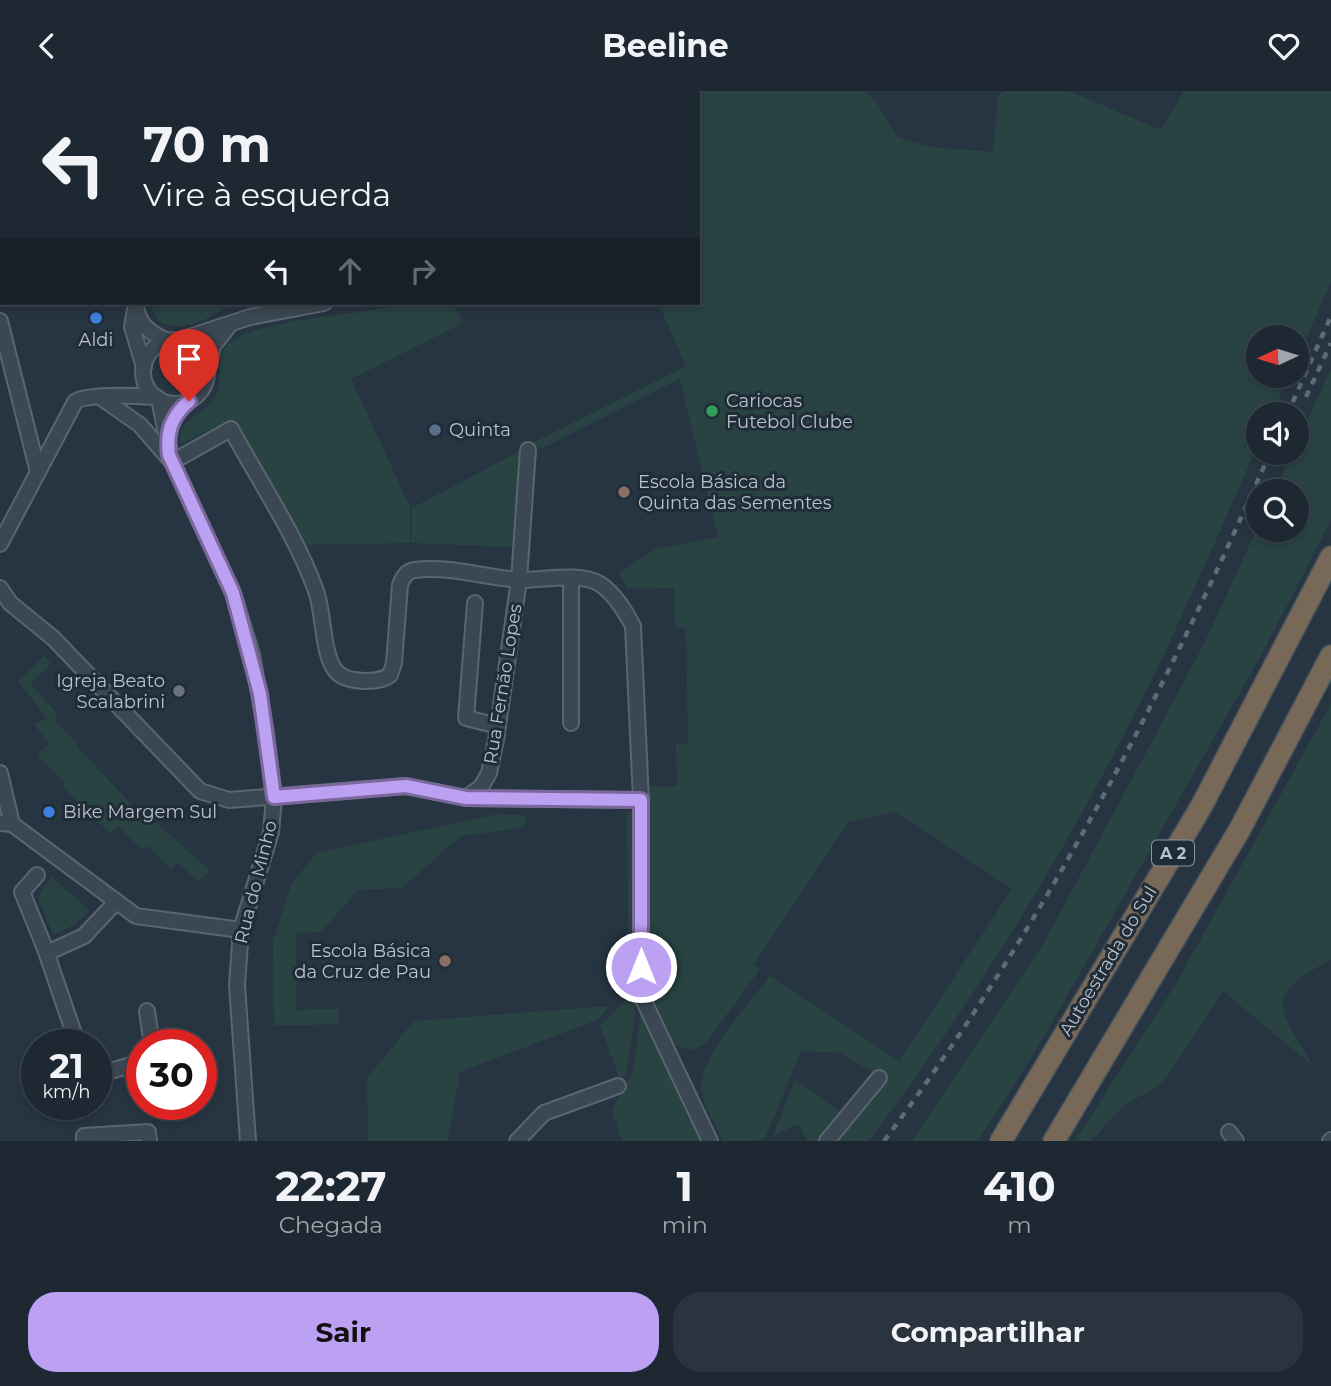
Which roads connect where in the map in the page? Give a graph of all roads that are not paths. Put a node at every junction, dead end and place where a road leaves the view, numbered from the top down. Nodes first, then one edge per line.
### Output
1 (136, 305) edge
2 (136, 305) edge
3 (315, 305) edge
4 (0, 321) edge
5 (234, 323) junction
6 (173, 340) junction
7 (144, 368) junction
8 (207, 373) junction
9 (100, 397) junction
10 (119, 397) junction
11 (158, 398) junction
12 (189, 401) junction
13 (167, 432) junction
14 (528, 450) dead end
15 (172, 462) junction
16 (38, 472) junction
17 (0, 544) edge
18 (1331, 557) edge
19 (571, 578) junction
20 (519, 580) junction
21 (0, 588) edge
22 (475, 603) dead end
23 (1331, 656) edge
24 (571, 723) dead end
25 (498, 726) junction
26 (0, 773) edge
27 (274, 797) junction
28 (466, 798) junction
29 (641, 800) junction
30 (6, 823) edge
31 (37, 875) dead end
32 (116, 902) junction
33 (241, 930) junction
34 (47, 953) junction
35 (148, 1011) dead end
36 (73, 1029) edge
37 (150, 1029) edge
38 (879, 1078) dead end
39 (618, 1086) dead end
40 (84, 1141) edge
41 (149, 1141) edge
42 (248, 1141) edge
43 (517, 1141) edge
44 (710, 1141) edge
45 (827, 1141) edge
46 (1001, 1141) edge
47 (1054, 1141) edge

1 - 6 street
2 - 7 street
3 - 5 street
4 - 16 street
5 - 6 street
5 - 8 street
6 - 7 street
6 - 8 street
7 - 10 street
7 - 11 street
8 - 12 street
9 - 10 street
9 - 15 street
9 - 16 street
10 - 11 street
11 - 12 street
11 - 13 street, Rua do Minho
12 - 13 street
13 - 15 street, Rua do Minho
14 - 20 street, Rua Fernão Lopes
15 - 20 street
15 - 27 street, Rua do Minho
16 - 17 street
18 - 46 highway, Autoestrada do Sul / A 2
19 - 20 street
19 - 24 street
19 - 29 street
20 - 25 street, Rua Fernão Lopes
21 - 27 street
22 - 25 street
23 - 47 highway, A 2
25 - 28 street, Rua Fernão Lopes
26 - 30 street
27 - 28 street
27 - 33 street, Rua do Minho
28 - 29 street
29 - 44 street
30 - 32 street
31 - 34 street
32 - 33 street
32 - 34 street
33 - 42 street, Rua do Minho
34 - 36 street
35 - 37 street
38 - 45 street
39 - 43 street
40 - 41 street

